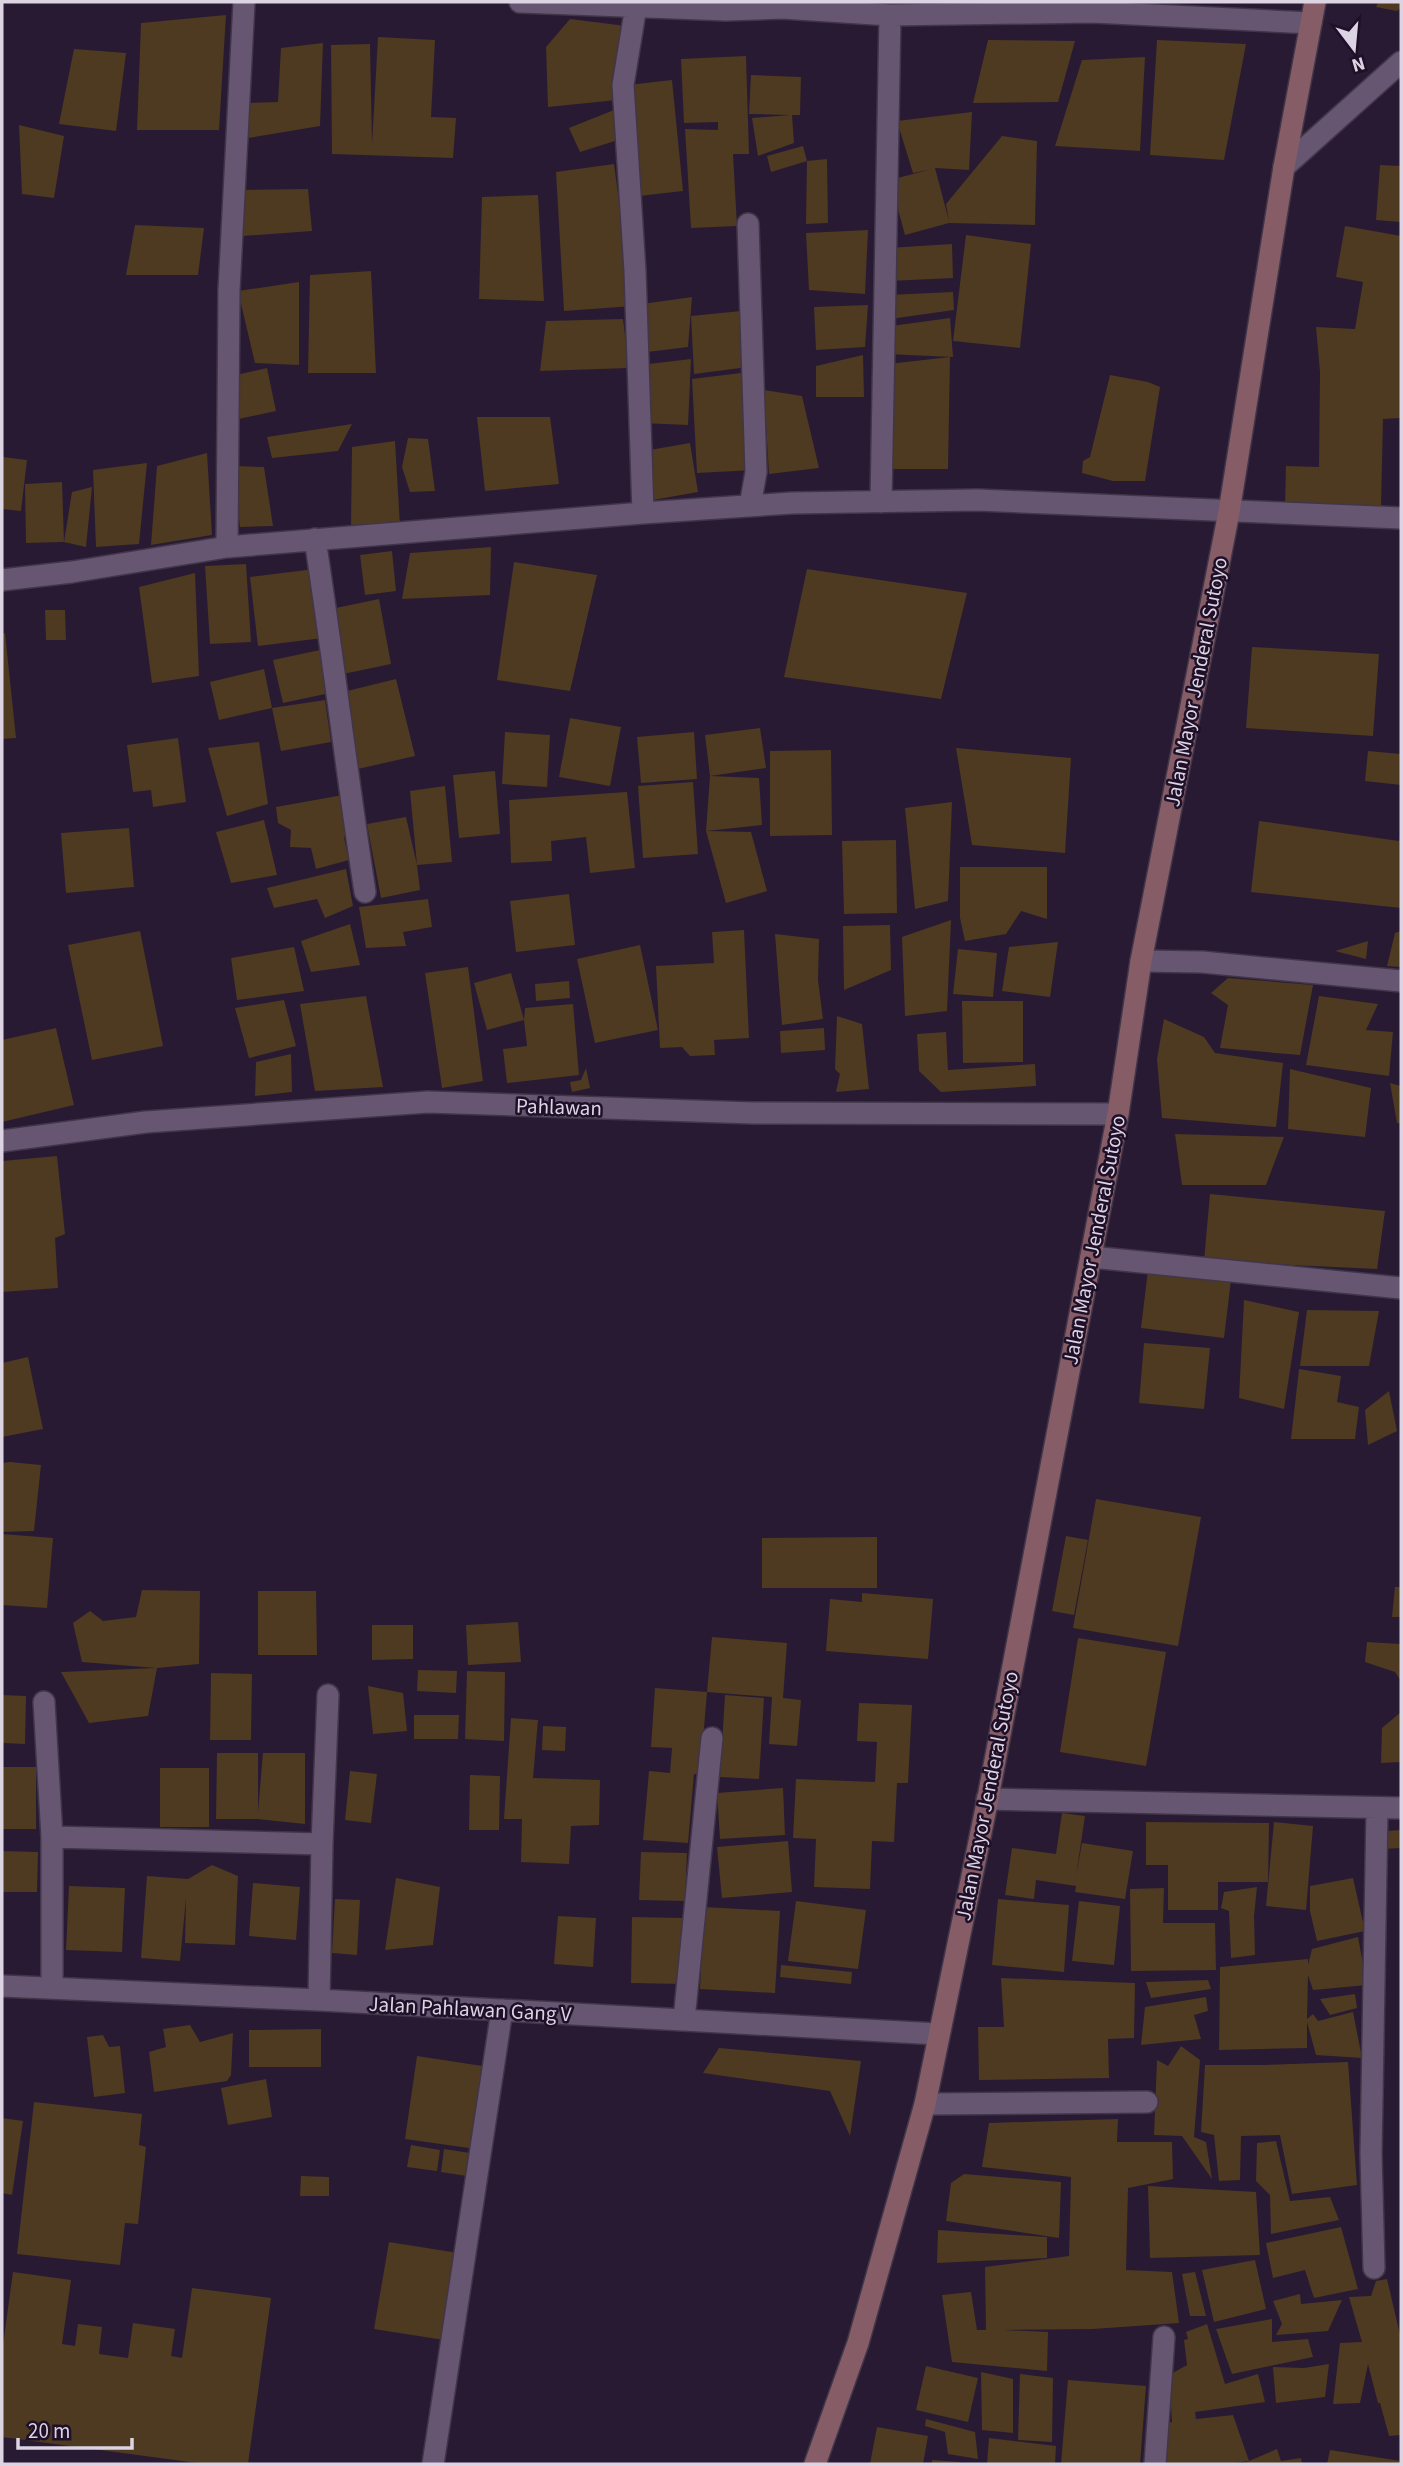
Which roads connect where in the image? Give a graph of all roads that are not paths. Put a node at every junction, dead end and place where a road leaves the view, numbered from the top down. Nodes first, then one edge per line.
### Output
1 (244, 2) edge
2 (520, 2) edge
3 (781, 5) edge
4 (636, 6) junction
5 (1313, 12) edge
6 (890, 15) junction
7 (1401, 62) edge
8 (1284, 167) junction
9 (748, 224) dead end
10 (881, 502) junction
11 (750, 506) junction
12 (1229, 512) junction
13 (643, 513) junction
14 (1401, 518) edge
15 (315, 539) junction
16 (227, 547) junction
17 (2, 580) edge
18 (365, 892) dead end
19 (1141, 961) junction
20 (1401, 981) edge
21 (1118, 1114) junction
22 (2, 1140) edge
23 (1091, 1257) junction
24 (1401, 1288) edge
25 (328, 1695) dead end
26 (44, 1702) dead end
27 (712, 1738) dead end
28 (987, 1799) junction
29 (1401, 1808) edge
30 (1377, 1809) junction
31 (52, 1837) junction
32 (322, 1844) junction
33 (2, 1986) edge
34 (52, 1987) junction
35 (319, 2000) junction
36 (502, 2010) junction
37 (684, 2020) junction
38 (938, 2034) junction
39 (1147, 2102) dead end
40 (925, 2104) junction
41 (1374, 2268) dead end
42 (1164, 2337) dead end
43 (433, 2464) edge
44 (814, 2464) edge
45 (1155, 2464) edge

1 - 16 street
2 - 4 street
3 - 4 street
3 - 6 street
4 - 13 street
5 - 6 street
5 - 8 main road, Jalan Mayor Jenderal Sutoyo
6 - 10 street
7 - 8 street
8 - 12 main road, Jalan Mayor Jenderal Sutoyo
9 - 11 street
10 - 11 street
10 - 12 street
11 - 13 street
12 - 14 street
12 - 19 main road, Jalan Mayor Jenderal Sutoyo
13 - 15 street
15 - 16 street
15 - 18 street
16 - 17 street
19 - 20 street
19 - 21 main road, Jalan Mayor Jenderal Sutoyo
21 - 22 street, Pahlawan
21 - 23 main road, Jalan Mayor Jenderal Sutoyo
23 - 24 street
23 - 28 main road, Jalan Mayor Jenderal Sutoyo
25 - 32 street
26 - 31 street
27 - 37 street
28 - 30 street
28 - 38 main road, Jalan Mayor Jenderal Sutoyo
29 - 30 street
30 - 41 street
31 - 32 street
31 - 34 street
32 - 35 street
33 - 34 street, Jalan Pahlawan Gang V
34 - 35 street, Jalan Pahlawan Gang V
35 - 36 street, Jalan Pahlawan Gang V
36 - 37 street, Jalan Pahlawan Gang V
36 - 43 street
37 - 38 street, Jalan Pahlawan Gang V
38 - 40 main road, Jalan Mayor Jenderal Sutoyo
39 - 40 street
40 - 44 main road, Jalan Mayor Jenderal Sutoyo
42 - 45 street

